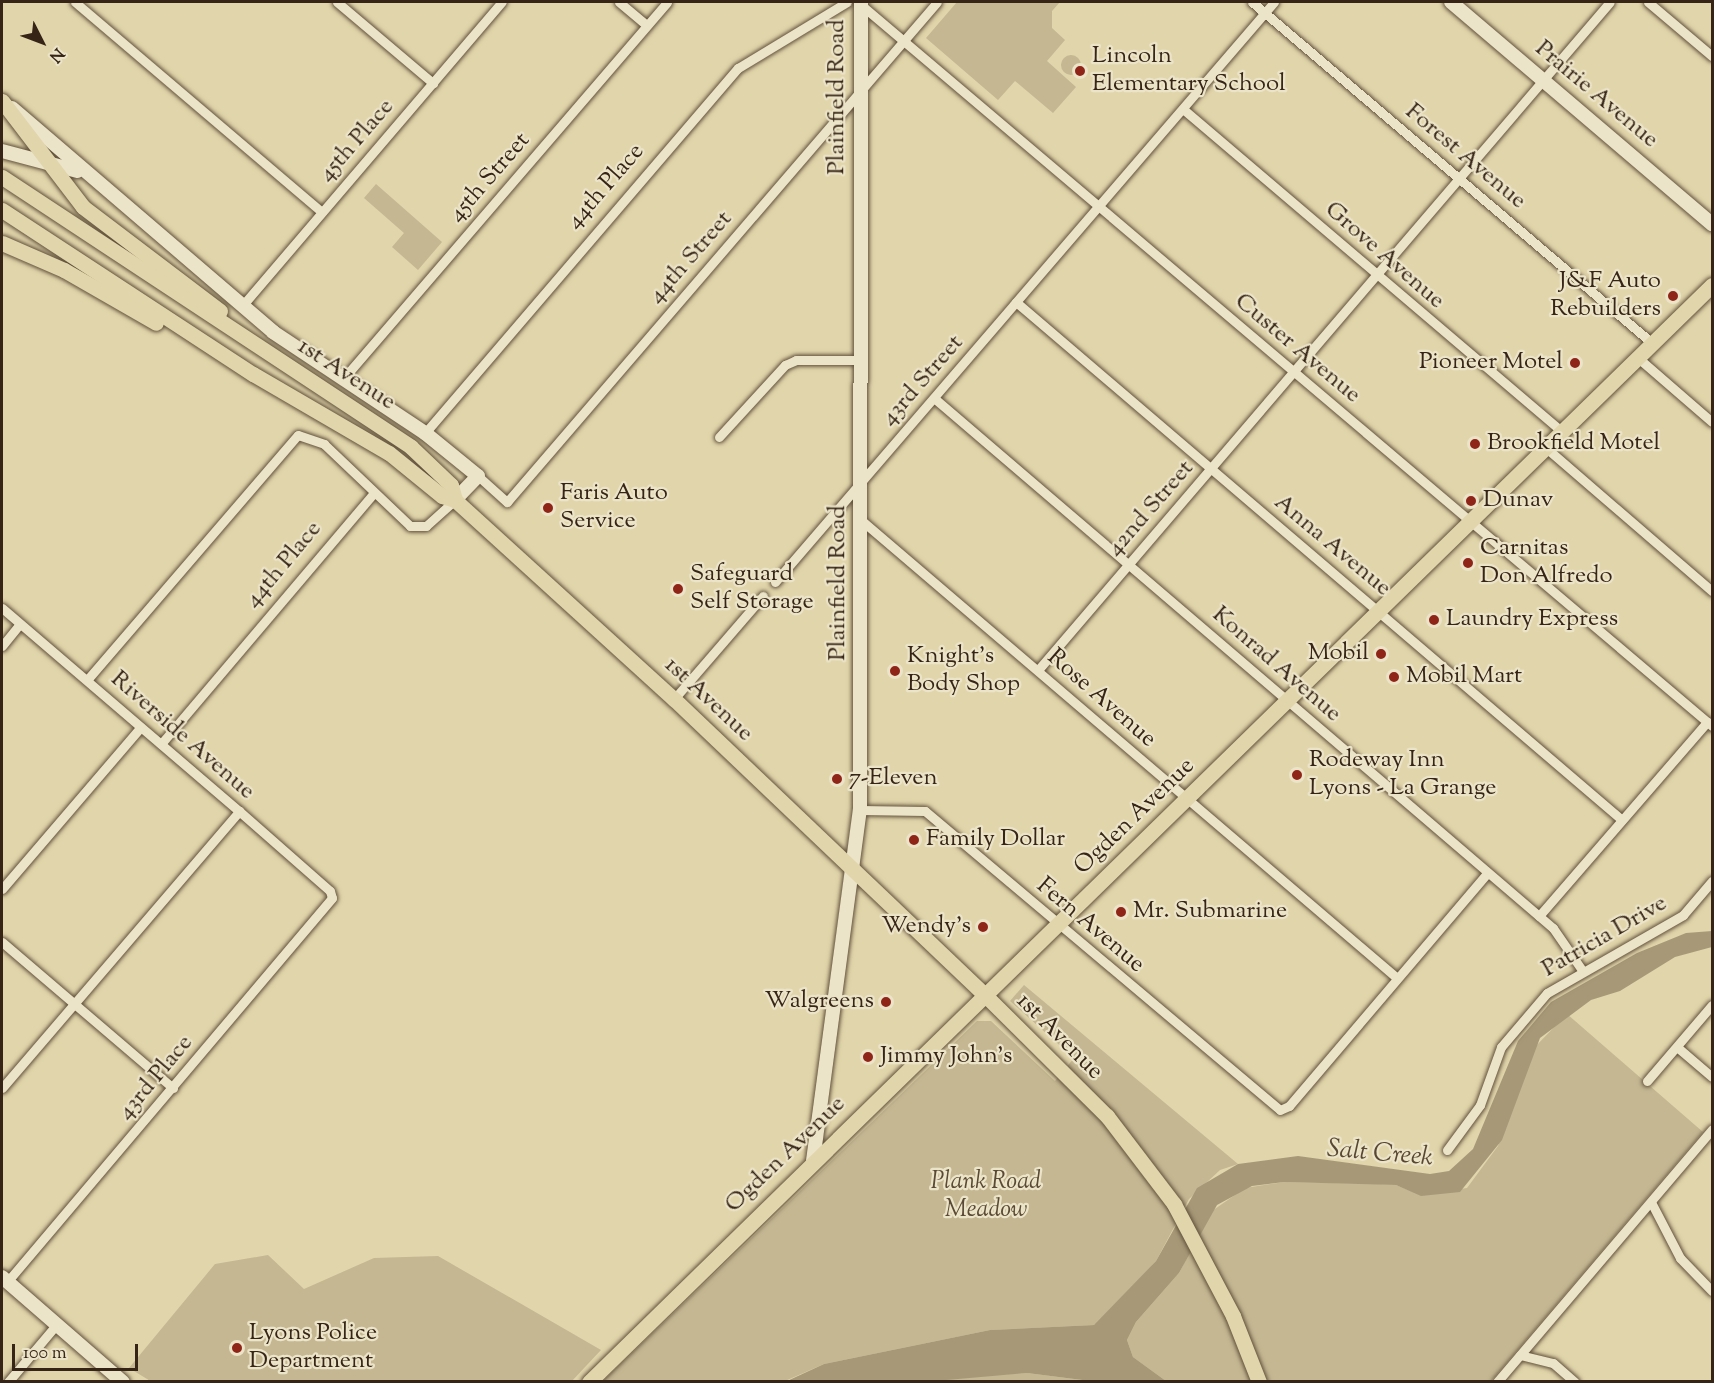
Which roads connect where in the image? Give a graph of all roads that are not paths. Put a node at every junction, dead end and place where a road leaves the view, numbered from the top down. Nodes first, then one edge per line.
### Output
1 (75, 2) edge
2 (337, 2) edge
3 (502, 2) edge
4 (619, 2) edge
5 (667, 2) edge
6 (847, 2) edge
7 (938, 2) edge
8 (1252, 2) edge
9 (1274, 2) edge
10 (1451, 2) edge
11 (1610, 2) edge
12 (1648, 2) edge
13 (860, 3) edge
14 (1265, 12) junction
15 (646, 25) junction
16 (904, 41) junction
17 (1713, 56) edge
18 (1544, 81) junction
19 (433, 83) junction
20 (861, 90) junction
21 (2, 100) edge
22 (1183, 109) junction
23 (2, 151) edge
24 (44, 160) junction
25 (2, 177) edge
26 (1460, 178) junction
27 (113, 196) junction
28 (1099, 206) junction
29 (2, 210) edge
30 (322, 212) junction
31 (1713, 224) edge
32 (2, 243) edge
33 (1377, 276) junction
34 (1713, 285) edge
35 (1016, 302) junction
36 (242, 306) junction
37 (1652, 343) junction
38 (1637, 357) junction
39 (860, 360) junction
40 (1294, 373) junction
41 (311, 380) junction
42 (344, 380) junction
43 (276, 388) junction
44 (934, 398) junction
45 (1713, 422) edge
46 (1561, 431) junction
47 (425, 433) junction
48 (719, 437) dead end
49 (1545, 447) junction
50 (1211, 469) junction
51 (478, 476) junction
52 (861, 482) junction
53 (374, 493) junction
54 (455, 500) junction
55 (861, 520) junction
56 (1471, 521) junction
57 (1129, 565) junction
58 (775, 582) dead end
59 (1713, 591) edge
60 (763, 596) dead end
61 (2, 608) edge
62 (1378, 611) junction
63 (20, 624) junction
64 (2, 646) edge
65 (1038, 670) junction
66 (87, 680) junction
67 (674, 699) junction
68 (1287, 700) junction
69 (1710, 724) edge
70 (141, 727) junction
71 (161, 744) junction
72 (1187, 798) junction
73 (860, 810) junction
74 (239, 811) junction
75 (1622, 820) junction
76 (855, 872) junction
77 (1487, 873) junction
78 (1713, 881) edge
79 (2, 889) edge
80 (332, 898) joint
81 (1539, 916) junction
82 (1057, 924) junction
83 (2, 942) edge
84 (1582, 970) junction
85 (1397, 978) junction
86 (985, 995) junction
87 (74, 1004) junction
88 (1713, 1005) edge
89 (1677, 1047) junction
90 (1713, 1077) edge
91 (1647, 1081) dead end
92 (173, 1088) junction
93 (2, 1089) edge
94 (1713, 1130) edge
95 (1447, 1150) dead end
96 (813, 1161) junction
97 (1651, 1202) junction
98 (4, 1279) edge
99 (1713, 1291) edge
100 (57, 1324) junction
101 (1520, 1355) junction
102 (8, 1382) edge
103 (123, 1382) edge
104 (589, 1382) edge
105 (1259, 1382) edge
106 (1497, 1382) edge
107 (1575, 1382) edge

1 - 30 street
2 - 19 street
3 - 19 street, 45th Place
4 - 15 street
5 - 15 street, 45th Street
6 - 47 street, 44th Place
7 - 16 street, 44th Street
8 - 14 street, Forest Avenue
9 - 14 street, 43rd Street
10 - 18 street, Prairie Avenue
11 - 18 street, 42nd Street
12 - 17 street
13 - 16 street, Custer Avenue
13 - 20 street, Plainfield Road
14 - 22 street, 43rd Street
14 - 26 street, Forest Avenue
15 - 42 street, 45th Street
16 - 20 street, 44th Street
16 - 28 street, Custer Avenue
18 - 26 street, 42nd Street
18 - 31 street, Prairie Avenue
19 - 30 street, 45th Place
20 - 39 street, Plainfield Road
20 - 51 street, 44th Street
21 - 24 main road
21 - 27 street
22 - 28 street, 43rd Street
22 - 33 street, Grove Avenue
23 - 24 street
24 - 27 street
24 - 41 main road
25 - 41 main road, 1st Avenue
26 - 33 street, 42nd Street
26 - 37 street, Forest Avenue
27 - 36 street
28 - 35 street, 43rd Street
28 - 40 street, Custer Avenue
29 - 43 main road, 1st Avenue
30 - 36 street, 45th Place
32 - 43 main road
33 - 40 street, 42nd Street
33 - 46 street, Grove Avenue
34 - 37 main road, Ogden Avenue
35 - 44 street, 43rd Street
35 - 50 street, Anna Avenue
36 - 42 street
37 - 38 main road, Ogden Avenue
38 - 45 street
38 - 46 main road, Ogden Avenue
39 - 48 street
39 - 52 street, Plainfield Road
40 - 50 street, 42nd Street
40 - 56 street, Custer Avenue
41 - 54 main road, 1st Avenue
42 - 47 street
43 - 54 main road, 1st Avenue
44 - 52 street, 43rd Street
44 - 57 street, Konrad Avenue
46 - 49 main road, Ogden Avenue
47 - 51 street
49 - 56 main road, Ogden Avenue
49 - 59 street
50 - 57 street, 42nd Street
50 - 62 street, Anna Avenue
51 - 54 street
52 - 55 street, Plainfield Road
52 - 58 street, 43rd Street
53 - 54 street
53 - 66 street
53 - 71 street, 44th Place
54 - 67 main road, 1st Avenue
55 - 65 street, Rose Avenue
55 - 73 street, Plainfield Road
56 - 62 main road, Ogden Avenue
56 - 69 street, Custer Avenue
57 - 65 street, 42nd Street
57 - 68 street, Konrad Avenue
60 - 67 street
61 - 63 street, Riverside Avenue
62 - 68 main road, Ogden Avenue
62 - 75 street, Anna Avenue
63 - 64 street
63 - 66 street, Riverside Avenue
65 - 72 street, Rose Avenue
66 - 70 street, Riverside Avenue
67 - 76 main road, 1st Avenue
68 - 72 main road, Ogden Avenue
68 - 77 street, Konrad Avenue
69 - 75 street
70 - 71 street, Riverside Avenue
70 - 79 street
71 - 74 street, Riverside Avenue
72 - 82 main road, Ogden Avenue
72 - 85 street, Rose Avenue
73 - 76 street, Plainfield Road
73 - 82 street, Fern Avenue
74 - 80 street, Riverside Avenue
74 - 87 street
75 - 81 street
76 - 86 main road, 1st Avenue
76 - 96 street, Plainfield Road
77 - 81 street, Konrad Avenue
77 - 85 street
78 - 84 street, Patricia Drive
80 - 92 street, 43rd Place
81 - 84 street, Konrad Avenue
82 - 85 street, Fern Avenue
82 - 86 main road, Ogden Avenue
83 - 87 street
84 - 95 street, Patricia Drive
86 - 96 main road, Ogden Avenue
86 - 105 main road, 1st Avenue
87 - 92 street
87 - 93 street
88 - 89 street
89 - 90 street
89 - 91 street
92 - 98 street, 43rd Place
94 - 97 street
96 - 104 main road, Ogden Avenue
97 - 99 street
97 - 101 street
98 - 100 street
100 - 102 street
100 - 103 street
101 - 106 street
101 - 107 street

